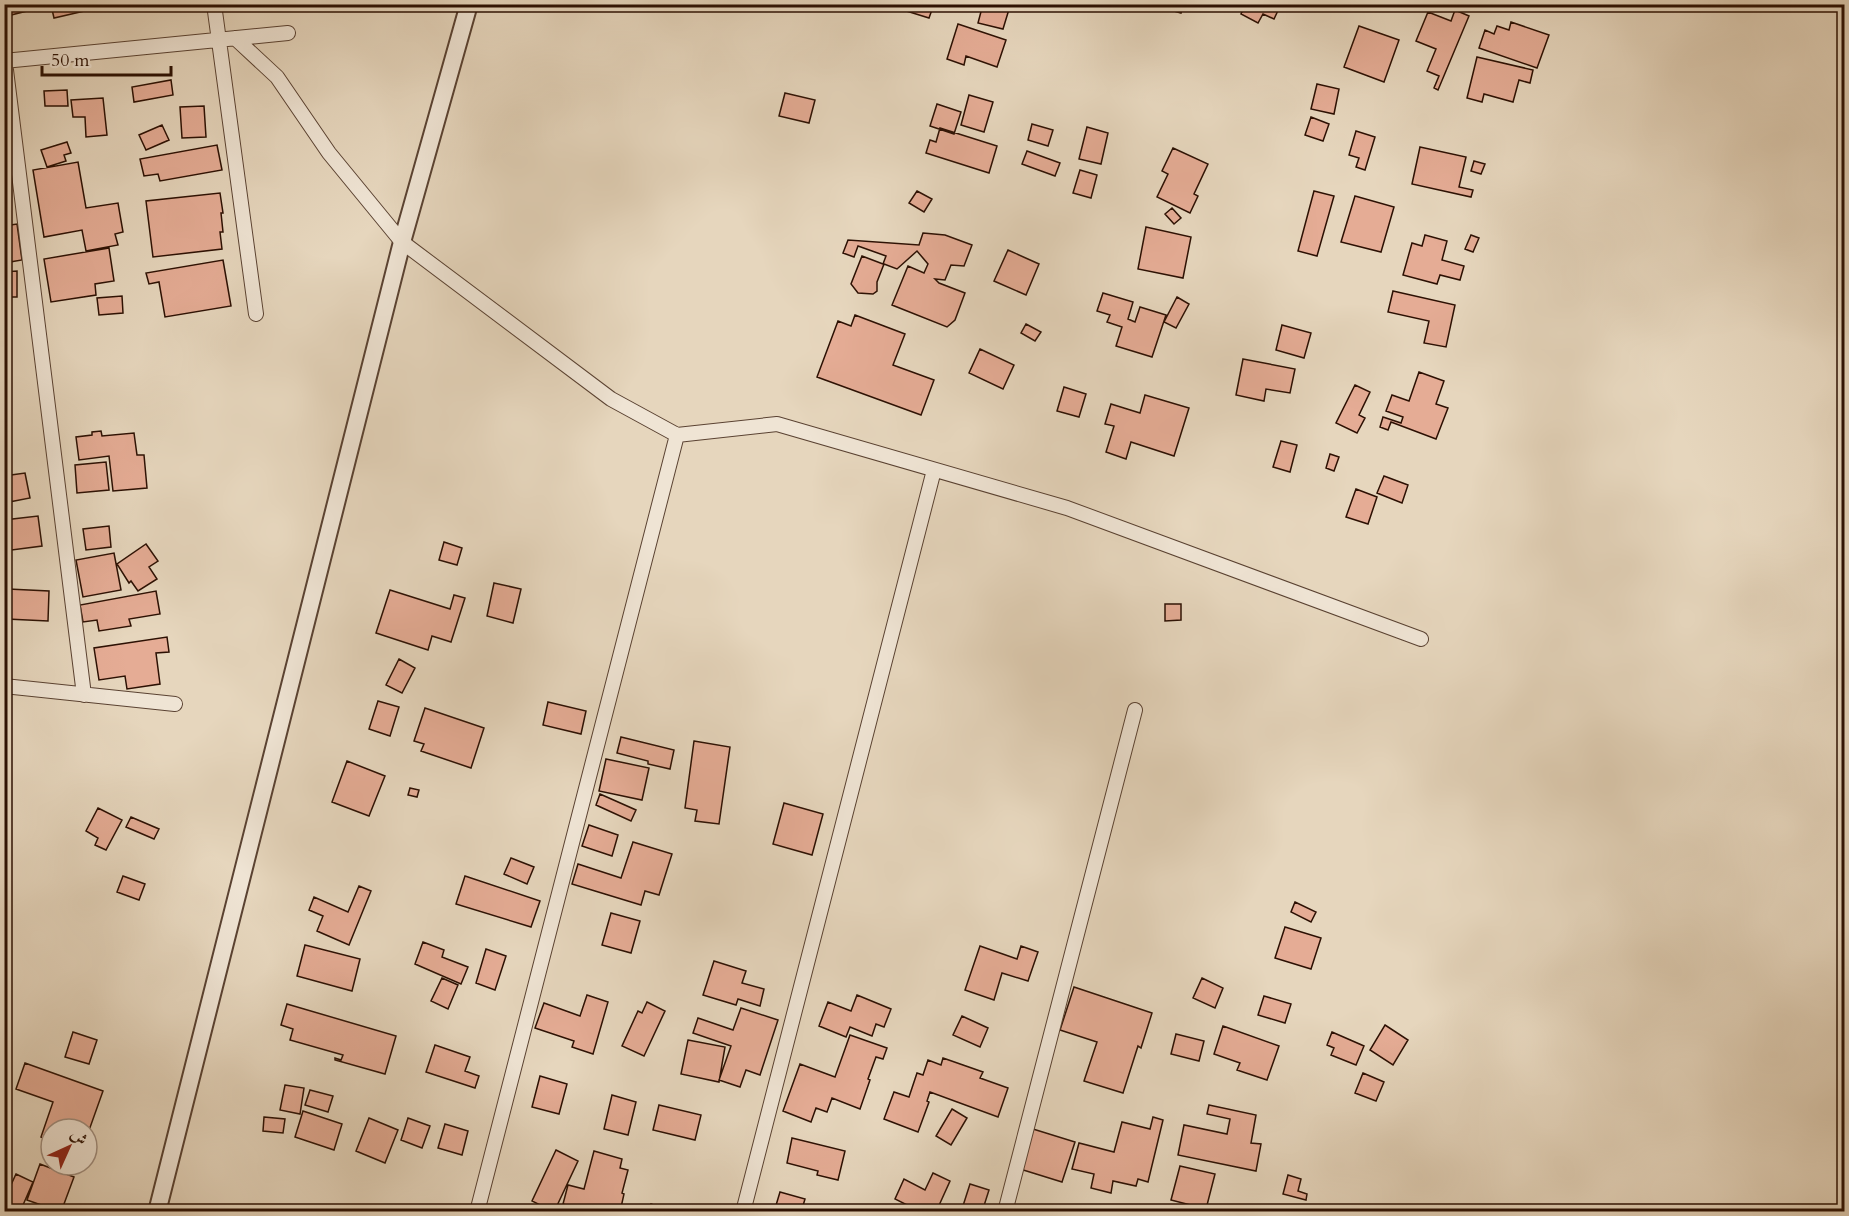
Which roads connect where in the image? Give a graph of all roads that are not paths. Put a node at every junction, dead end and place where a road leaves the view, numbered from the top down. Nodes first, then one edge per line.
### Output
1 (214, 4) edge
2 (469, 4) edge
3 (288, 33) dead end
4 (235, 38) junction
5 (219, 40) junction
6 (5, 58) edge
7 (402, 242) junction
8 (256, 314) dead end
9 (677, 435) junction
10 (934, 470) junction
11 (1421, 639) dead end
12 (4, 686) edge
13 (84, 695) junction
14 (175, 704) dead end
15 (1135, 710) dead end
16 (158, 1212) edge
17 (477, 1212) edge
18 (743, 1212) edge
19 (1005, 1212) edge

1 - 5 street
2 - 7 street
3 - 4 street
4 - 5 street
4 - 7 street
5 - 6 street
5 - 8 street
6 - 13 street
7 - 9 street
7 - 16 street
9 - 10 street
9 - 17 street
10 - 11 street
10 - 18 street
12 - 13 street
13 - 14 street
15 - 19 street

